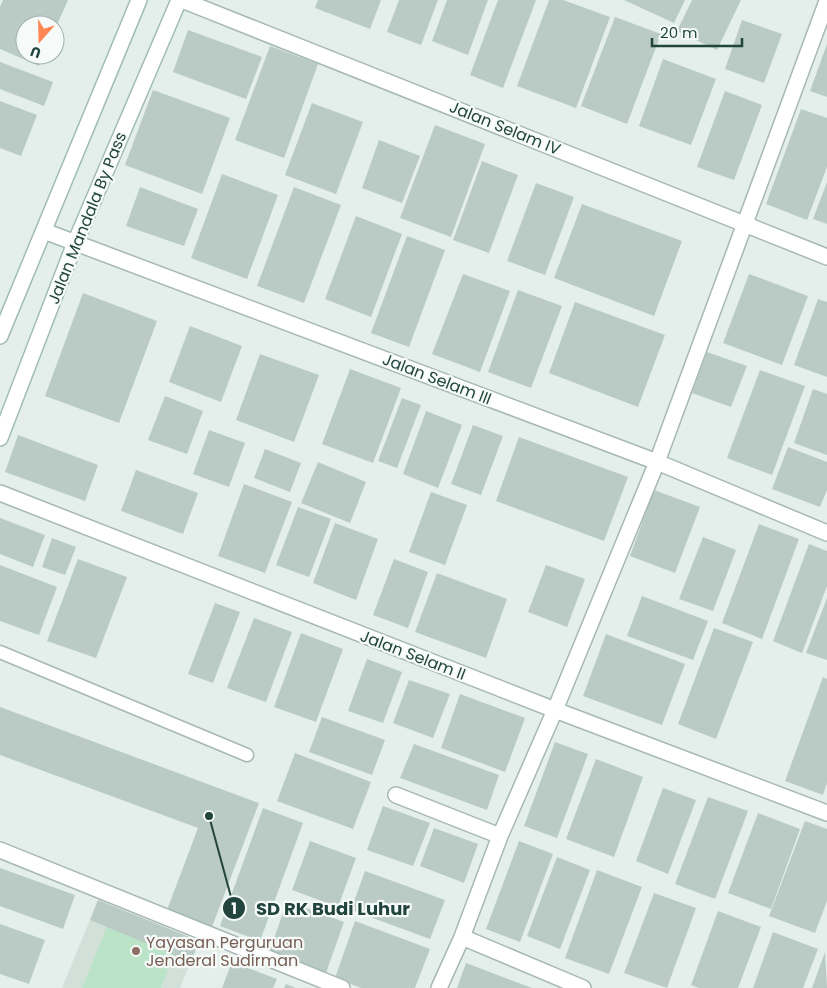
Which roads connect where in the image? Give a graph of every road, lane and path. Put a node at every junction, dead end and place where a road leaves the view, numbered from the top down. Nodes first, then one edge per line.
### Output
1 (139, 0) edge
2 (181, 0) edge
3 (827, 1) edge
4 (746, 223) junction
5 (44, 231) junction
6 (74, 243) junction
7 (827, 257) edge
8 (0, 336) edge
9 (0, 438) edge
10 (657, 462) junction
11 (0, 494) edge
12 (827, 533) edge
13 (0, 652) edge
14 (555, 710) junction
15 (246, 755) dead end
16 (396, 795) dead end
17 (827, 812) edge
18 (500, 836) junction
19 (0, 850) edge
20 (462, 937) junction
21 (342, 988) edge
22 (439, 988) edge
23 (583, 988) edge

1 - 5 street
2 - 4 street, Jalan Selam IV
2 - 6 street, Jalan Mandala By Pass
3 - 4 street
4 - 7 street, Jalan Selam IV
4 - 10 street
5 - 6 street, Jalan Selam III
5 - 8 street
6 - 9 street, Jalan Mandala By Pass
6 - 10 street, Jalan Selam III
10 - 12 street, Jalan Selam III
10 - 14 street
11 - 14 street, Jalan Selam II
13 - 15 lane
14 - 17 street, Jalan Selam II
14 - 18 street
16 - 18 street
18 - 20 street
19 - 21 street
20 - 22 street
20 - 23 street

